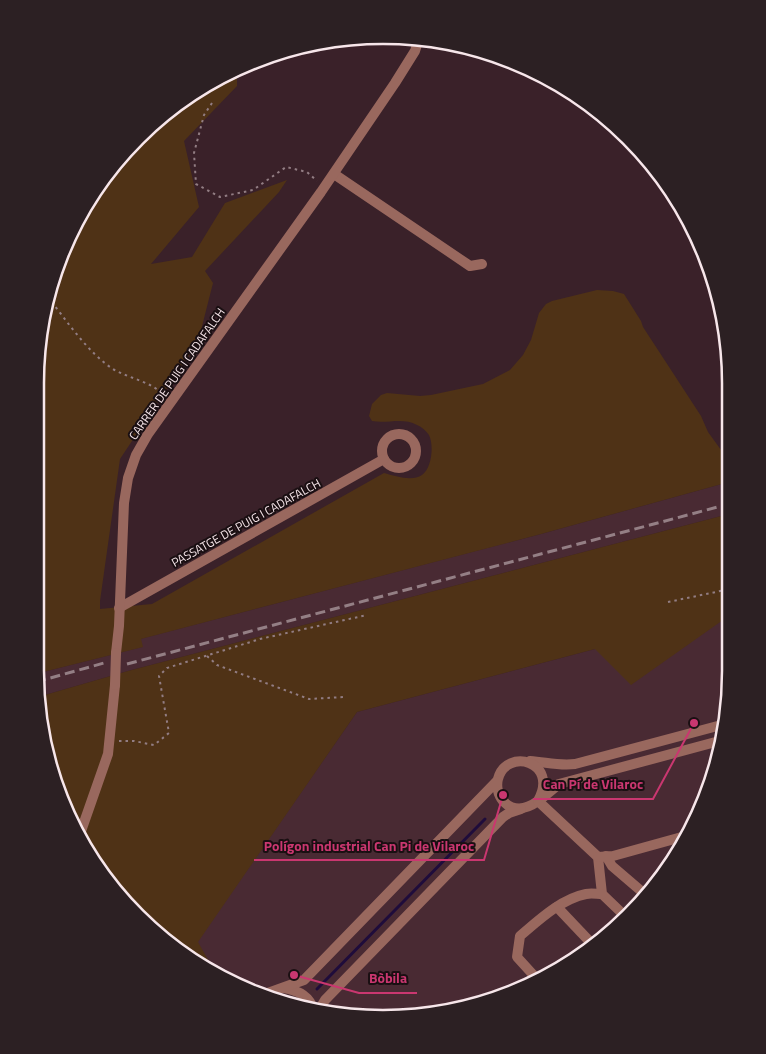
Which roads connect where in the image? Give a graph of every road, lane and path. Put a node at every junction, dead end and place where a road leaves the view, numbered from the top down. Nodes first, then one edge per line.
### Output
1 (417, 46) edge
2 (212, 103) dead end
3 (334, 174) junction
4 (324, 188) junction
5 (482, 264) dead end
6 (53, 304) edge
7 (171, 402) junction
8 (384, 459) dead end
9 (722, 591) edge
10 (668, 602) dead end
11 (120, 608) junction
12 (367, 616) dead end
13 (207, 656) junction
14 (344, 696) dead end
15 (718, 726) edge
16 (110, 740) junction
17 (715, 742) edge
18 (523, 761) junction
19 (497, 781) junction
20 (538, 801) junction
21 (524, 808) junction
22 (82, 828) edge
23 (679, 838) edge
24 (602, 857) junction
25 (641, 891) edge
26 (602, 894) junction
27 (557, 907) junction
28 (621, 913) edge
29 (589, 941) edge
30 (533, 975) edge
31 (276, 989) junction
32 (271, 991) edge
33 (309, 1002) edge
34 (322, 1005) edge

1 - 3 street, CARRER DE PUIG I CADAFALCH
2 - 4 path
3 - 4 street, CARRER DE PUIG I CADAFALCH
3 - 5 street
4 - 7 street, CARRER DE PUIG I CADAFALCH
6 - 7 path
7 - 11 street, CARRER DE PUIG I CADAFALCH
8 - 11 street, PASSATGE DE PUIG I CADAFALCH
9 - 10 path
11 - 16 street, CARRER DE PUIG I CADAFALCH, bridge
12 - 13 path
13 - 14 path
13 - 16 path
15 - 18 street
16 - 22 street, CARRER DE PUIG I CADAFALCH
17 - 20 street
18 - 19 street
18 - 20 street
19 - 21 street
19 - 31 street
20 - 21 street
20 - 24 street
21 - 34 street
23 - 24 street
24 - 25 street
24 - 26 street
26 - 27 street
26 - 28 street
27 - 29 street
27 - 30 street
31 - 32 street
31 - 33 street

